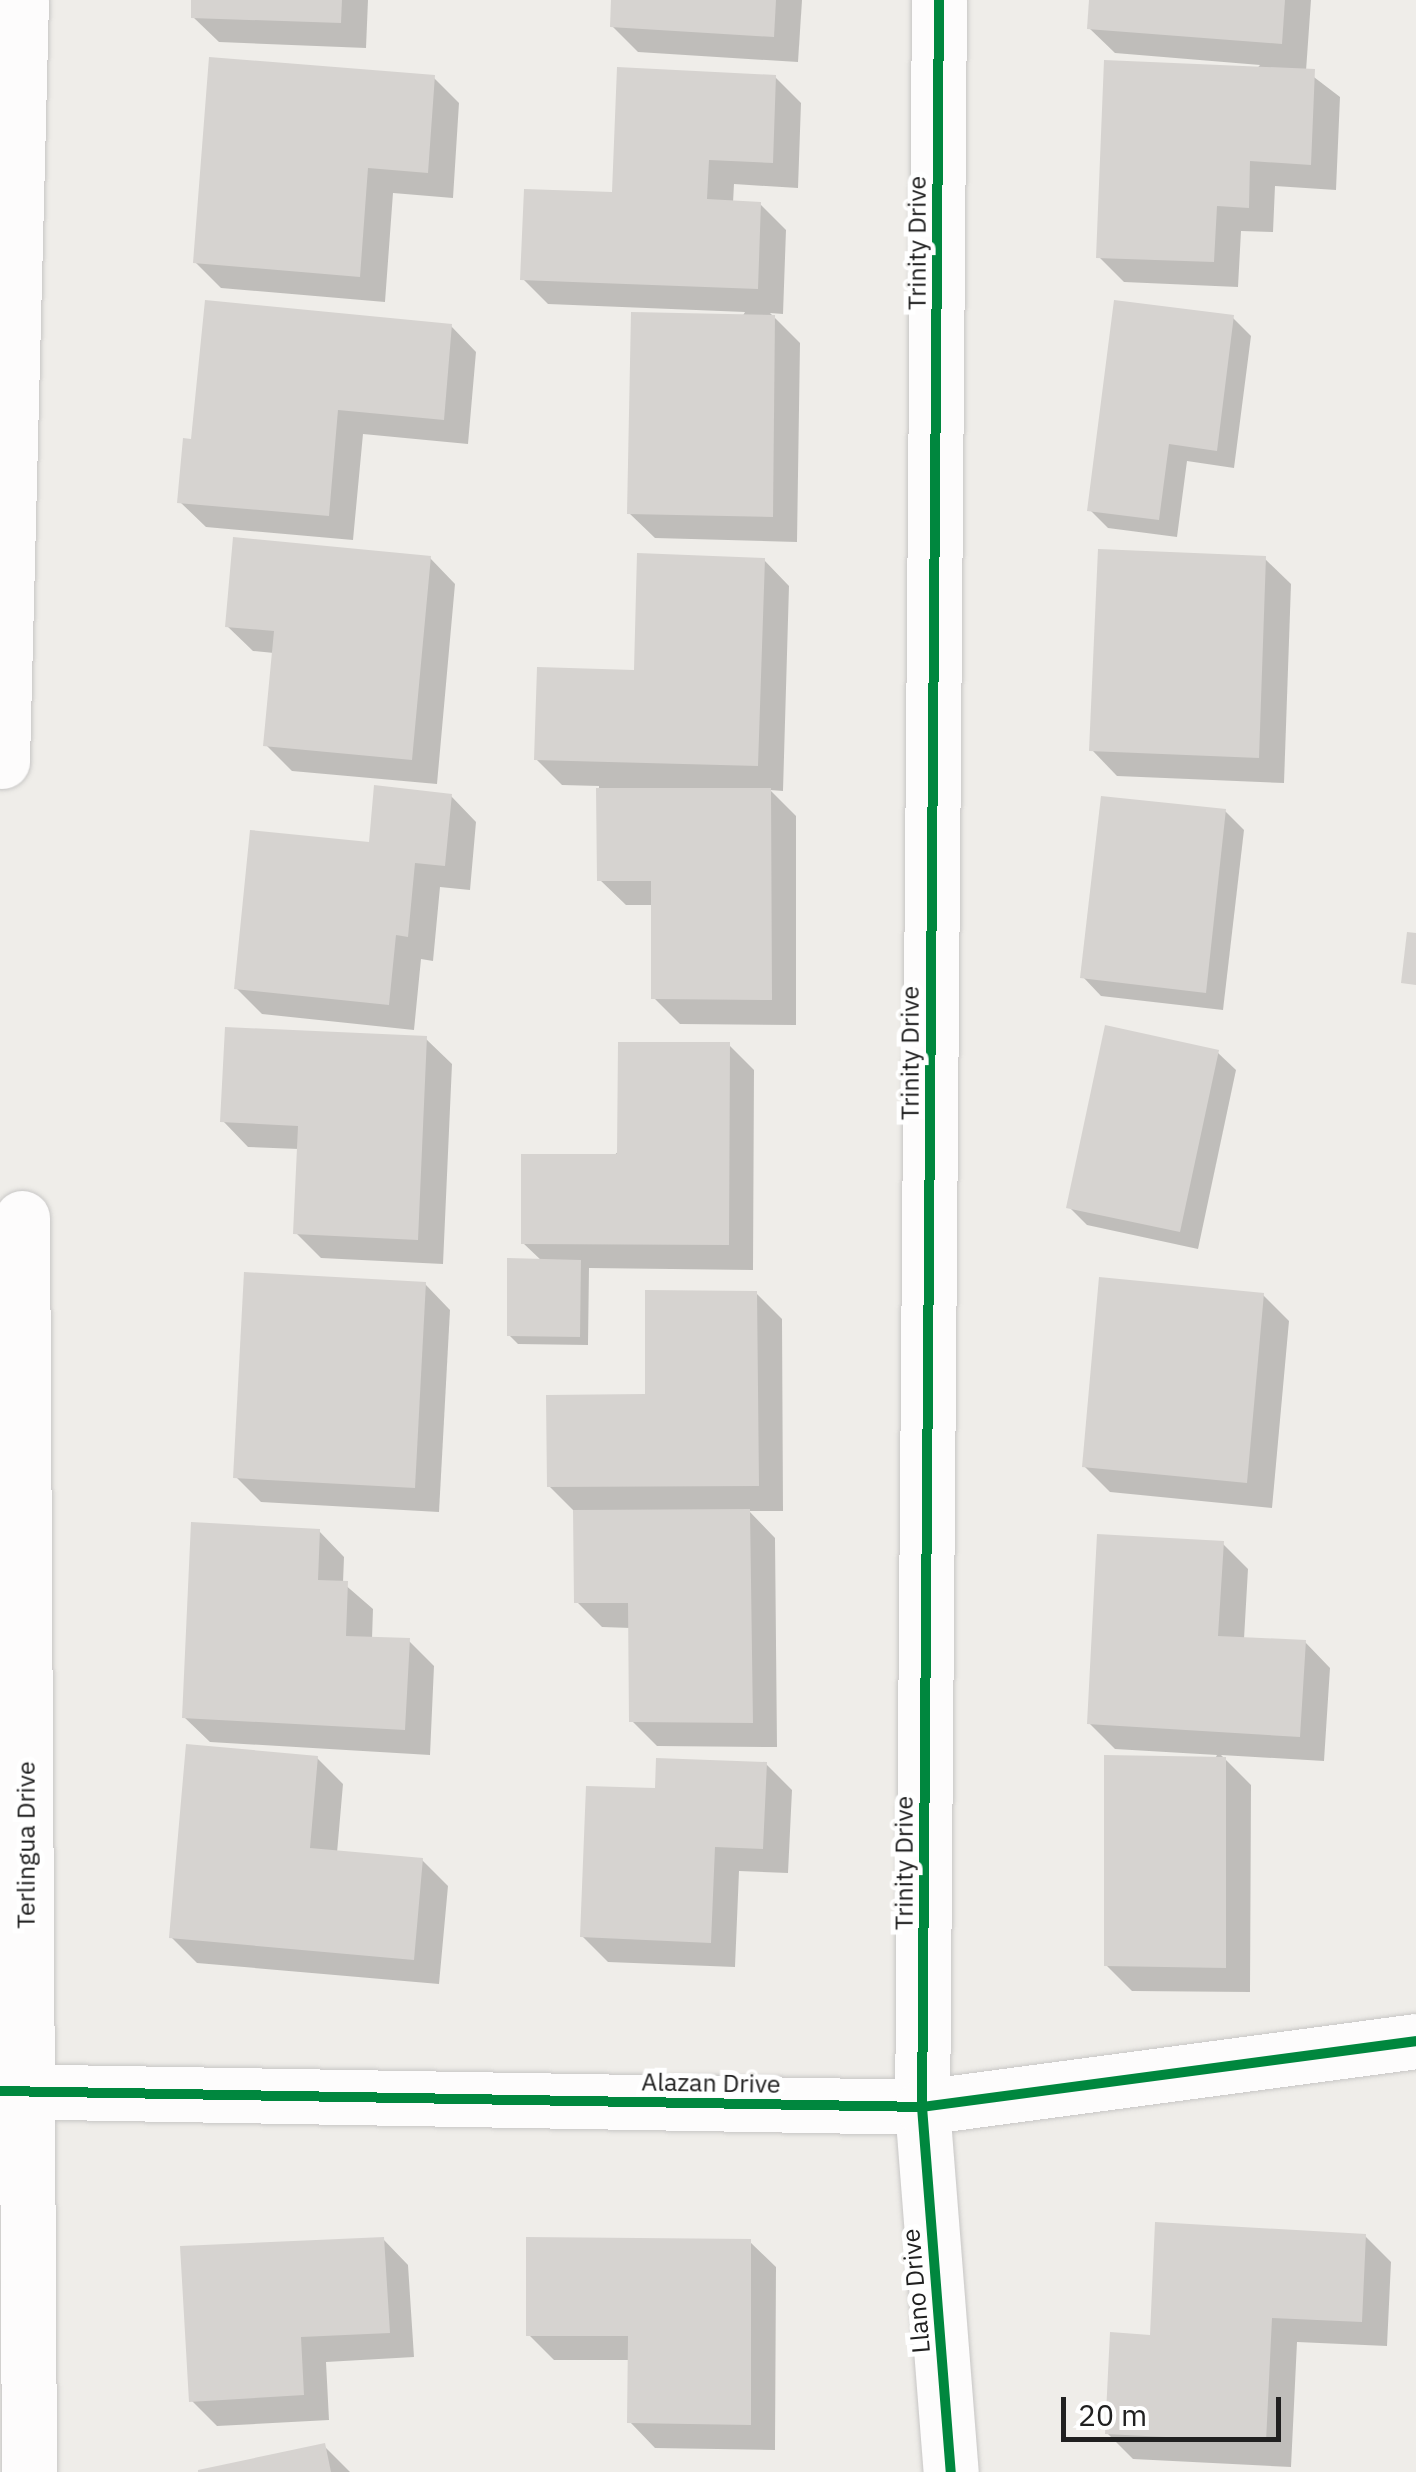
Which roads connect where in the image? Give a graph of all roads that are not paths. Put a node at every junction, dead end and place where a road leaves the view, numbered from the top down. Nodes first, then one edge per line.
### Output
1 (21, 0) edge
2 (939, 0) edge
3 (2, 760) edge
4 (22, 1218) dead end
5 (1416, 2041) edge
6 (14, 2090) edge
7 (922, 2107) junction
8 (29, 2472) edge
9 (951, 2472) edge

1 - 3 street
2 - 7 street, Trinity Drive
4 - 6 street, Terlingua Drive
5 - 7 street, Alazan Drive
6 - 7 street, Alazan Drive
6 - 8 street, Terlingua Drive
7 - 9 street, Llano Drive

